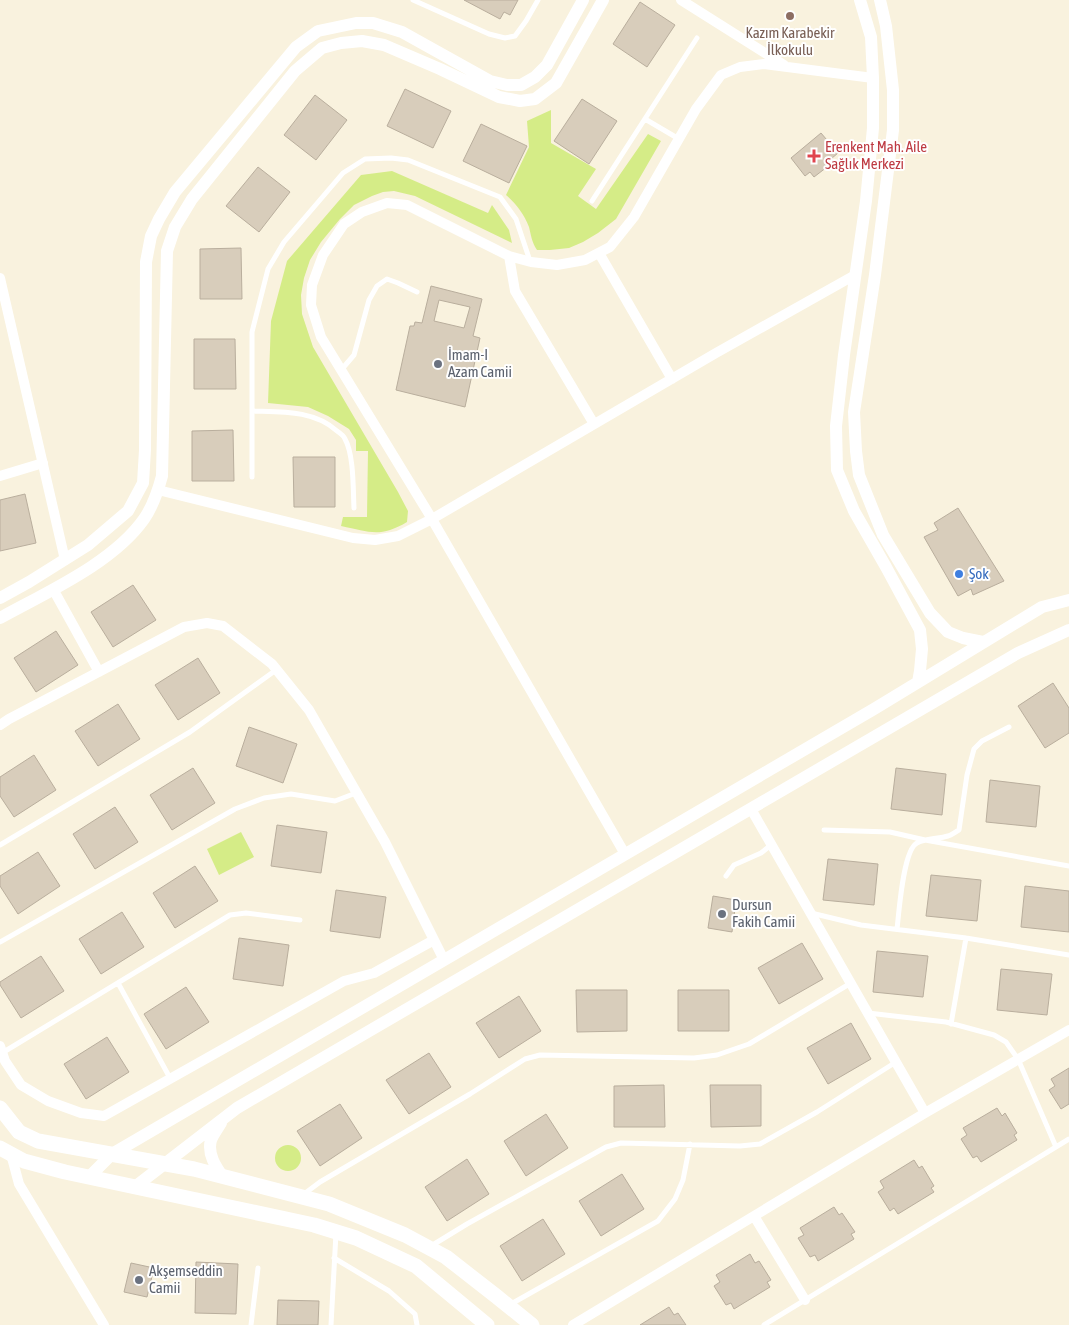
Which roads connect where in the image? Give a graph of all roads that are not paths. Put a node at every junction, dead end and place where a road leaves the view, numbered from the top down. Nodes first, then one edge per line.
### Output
1 (413, 0) edge
2 (538, 0) edge
3 (603, 0) edge
4 (681, 0) edge
5 (860, 0) edge
6 (880, 0) edge
7 (579, 2) edge
8 (697, 38) dead end
9 (786, 67) junction
10 (874, 78) junction
11 (645, 119) junction
12 (679, 139) junction
13 (592, 201) dead end
14 (599, 253) junction
15 (510, 256) junction
16 (531, 262) junction
17 (855, 275) junction
18 (0, 278) edge
19 (417, 292) dead end
20 (341, 370) junction
21 (672, 379) junction
22 (252, 411) junction
23 (594, 424) junction
24 (43, 463) junction
25 (0, 476) edge
26 (252, 477) dead end
27 (158, 490) junction
28 (354, 508) dead end
29 (432, 518) junction
30 (65, 560) junction
31 (53, 589) junction
32 (0, 598) edge
33 (1069, 600) edge
34 (0, 618) edge
35 (1069, 630) edge
36 (983, 642) junction
37 (276, 669) junction
38 (99, 672) junction
39 (918, 682) junction
40 (0, 725) edge
41 (1009, 727) dead end
42 (356, 793) junction
43 (751, 809) junction
44 (824, 830) dead end
45 (925, 840) junction
46 (0, 845) edge
47 (771, 845) junction
48 (625, 854) junction
49 (1069, 866) edge
50 (726, 876) dead end
51 (810, 912) junction
52 (300, 920) dead end
53 (897, 929) junction
54 (966, 938) junction
55 (434, 940) junction
56 (0, 942) edge
57 (1069, 955) edge
58 (444, 960) junction
59 (118, 983) junction
60 (850, 983) junction
61 (868, 1013) junction
62 (951, 1024) junction
63 (1069, 1030) edge
64 (1, 1050) edge
65 (1018, 1059) junction
66 (896, 1062) junction
67 (171, 1079) junction
68 (0, 1108) edge
69 (925, 1113) junction
70 (223, 1118) junction
71 (1069, 1139) edge
72 (690, 1144) junction
73 (1056, 1147) junction
74 (6, 1151) edge
75 (112, 1154) junction
76 (164, 1164) junction
77 (89, 1177) junction
78 (223, 1177) junction
79 (136, 1186) junction
80 (300, 1197) junction
81 (754, 1216) junction
82 (336, 1232) junction
83 (429, 1247) junction
84 (334, 1258) junction
85 (258, 1268) dead end
86 (805, 1300) junction
87 (508, 1305) junction
88 (104, 1325) edge
89 (252, 1325) edge
90 (330, 1325) edge
91 (416, 1325) edge
92 (487, 1325) edge
93 (532, 1325) edge
94 (573, 1325) edge
95 (764, 1325) edge

1 - 2 lane
3 - 27 street
4 - 9 street
5 - 10 street
6 - 36 street
7 - 30 street
8 - 11 lane
9 - 10 street
9 - 12 street
10 - 17 street
11 - 12 lane
11 - 13 lane
12 - 14 street
14 - 16 street
14 - 21 street
15 - 16 street
15 - 20 street
15 - 23 street
16 - 22 lane
17 - 21 street
17 - 39 street
18 - 24 street
19 - 20 lane
20 - 29 street
21 - 23 street
22 - 26 lane
22 - 28 lane
23 - 29 street
24 - 25 street
24 - 30 street
27 - 29 street
27 - 31 street
29 - 48 street
30 - 32 street
31 - 34 street
31 - 38 street
33 - 36 street
35 - 43 street
36 - 39 street
37 - 38 street
37 - 42 street
37 - 46 lane
38 - 40 street
39 - 48 street
41 - 45 lane
42 - 55 street
42 - 56 lane
43 - 47 street
43 - 70 street
44 - 45 lane
45 - 49 lane
45 - 53 lane
47 - 50 lane
47 - 51 street
48 - 58 street
51 - 53 lane
51 - 60 street
52 - 59 lane
53 - 54 lane
54 - 57 lane
54 - 62 lane
55 - 58 street
55 - 67 street
58 - 75 street
59 - 64 lane
59 - 67 lane
60 - 61 street
60 - 80 lane
61 - 62 lane
61 - 66 street
62 - 65 lane
63 - 65 street
64 - 67 street
65 - 69 street
65 - 73 lane
66 - 69 street
66 - 72 lane
68 - 75 main road
69 - 81 street
70 - 76 street
70 - 78 street
71 - 73 lane
72 - 83 lane
72 - 87 lane
73 - 86 lane
74 - 77 main road
74 - 88 street
75 - 76 main road
75 - 77 street
76 - 78 main road
76 - 79 street
77 - 79 main road
78 - 80 main road
79 - 82 main road
80 - 83 main road
81 - 86 street
81 - 94 street
82 - 84 lane
82 - 92 main road
83 - 87 main road
84 - 90 lane
84 - 91 lane
85 - 89 lane
86 - 95 lane
87 - 93 main road

